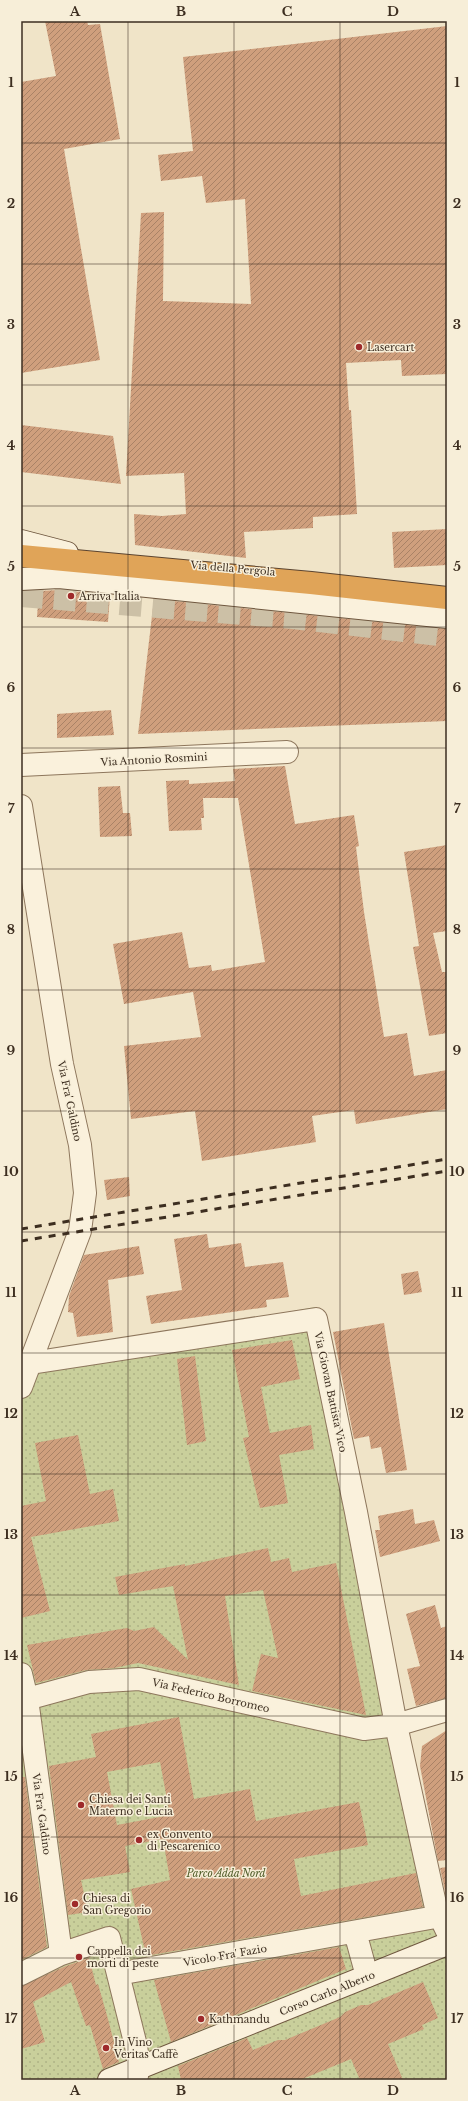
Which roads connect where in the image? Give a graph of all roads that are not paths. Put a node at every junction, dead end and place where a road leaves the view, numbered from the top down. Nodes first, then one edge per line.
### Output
1 (21, 541) edge
2 (21, 556) edge
3 (21, 579) edge
4 (447, 588) edge
5 (447, 598) edge
6 (447, 617) edge
7 (287, 752) dead end
8 (21, 765) edge
9 (21, 806) edge
10 (30, 1363) junction
11 (21, 1387) edge
12 (21, 1674) edge
13 (27, 1700) junction
14 (447, 1710) edge
15 (396, 1725) junction
16 (444, 1923) edge
17 (355, 1932) junction
18 (447, 1944) edge
19 (61, 1954) junction
20 (21, 1974) edge
21 (118, 1974) junction
22 (368, 1976) junction
23 (138, 2073) edge
24 (109, 2080) edge

1 - 4 street, Via della Pergola
2 - 5 highway
3 - 6 street
7 - 8 street, Via Antonio Rosmini
9 - 10 street, Via Fra' Galdino
10 - 11 street, Via Fra' Galdino
10 - 15 street, Via Giovan Battista Vico
12 - 13 street, Via Fra' Galdino
13 - 15 street, Via Federico Borromeo
13 - 19 street, Via Fra' Galdino
14 - 15 street, Via Federico Borromeo
15 - 16 street
16 - 17 street, Vicolo Fra' Fazio
17 - 21 street, Vicolo Fra' Fazio
17 - 22 street
18 - 22 street, Corso Carlo Alberto
19 - 20 street
19 - 21 street
21 - 23 street
22 - 23 street, Corso Carlo Alberto
23 - 24 street, Corso Carlo Alberto

